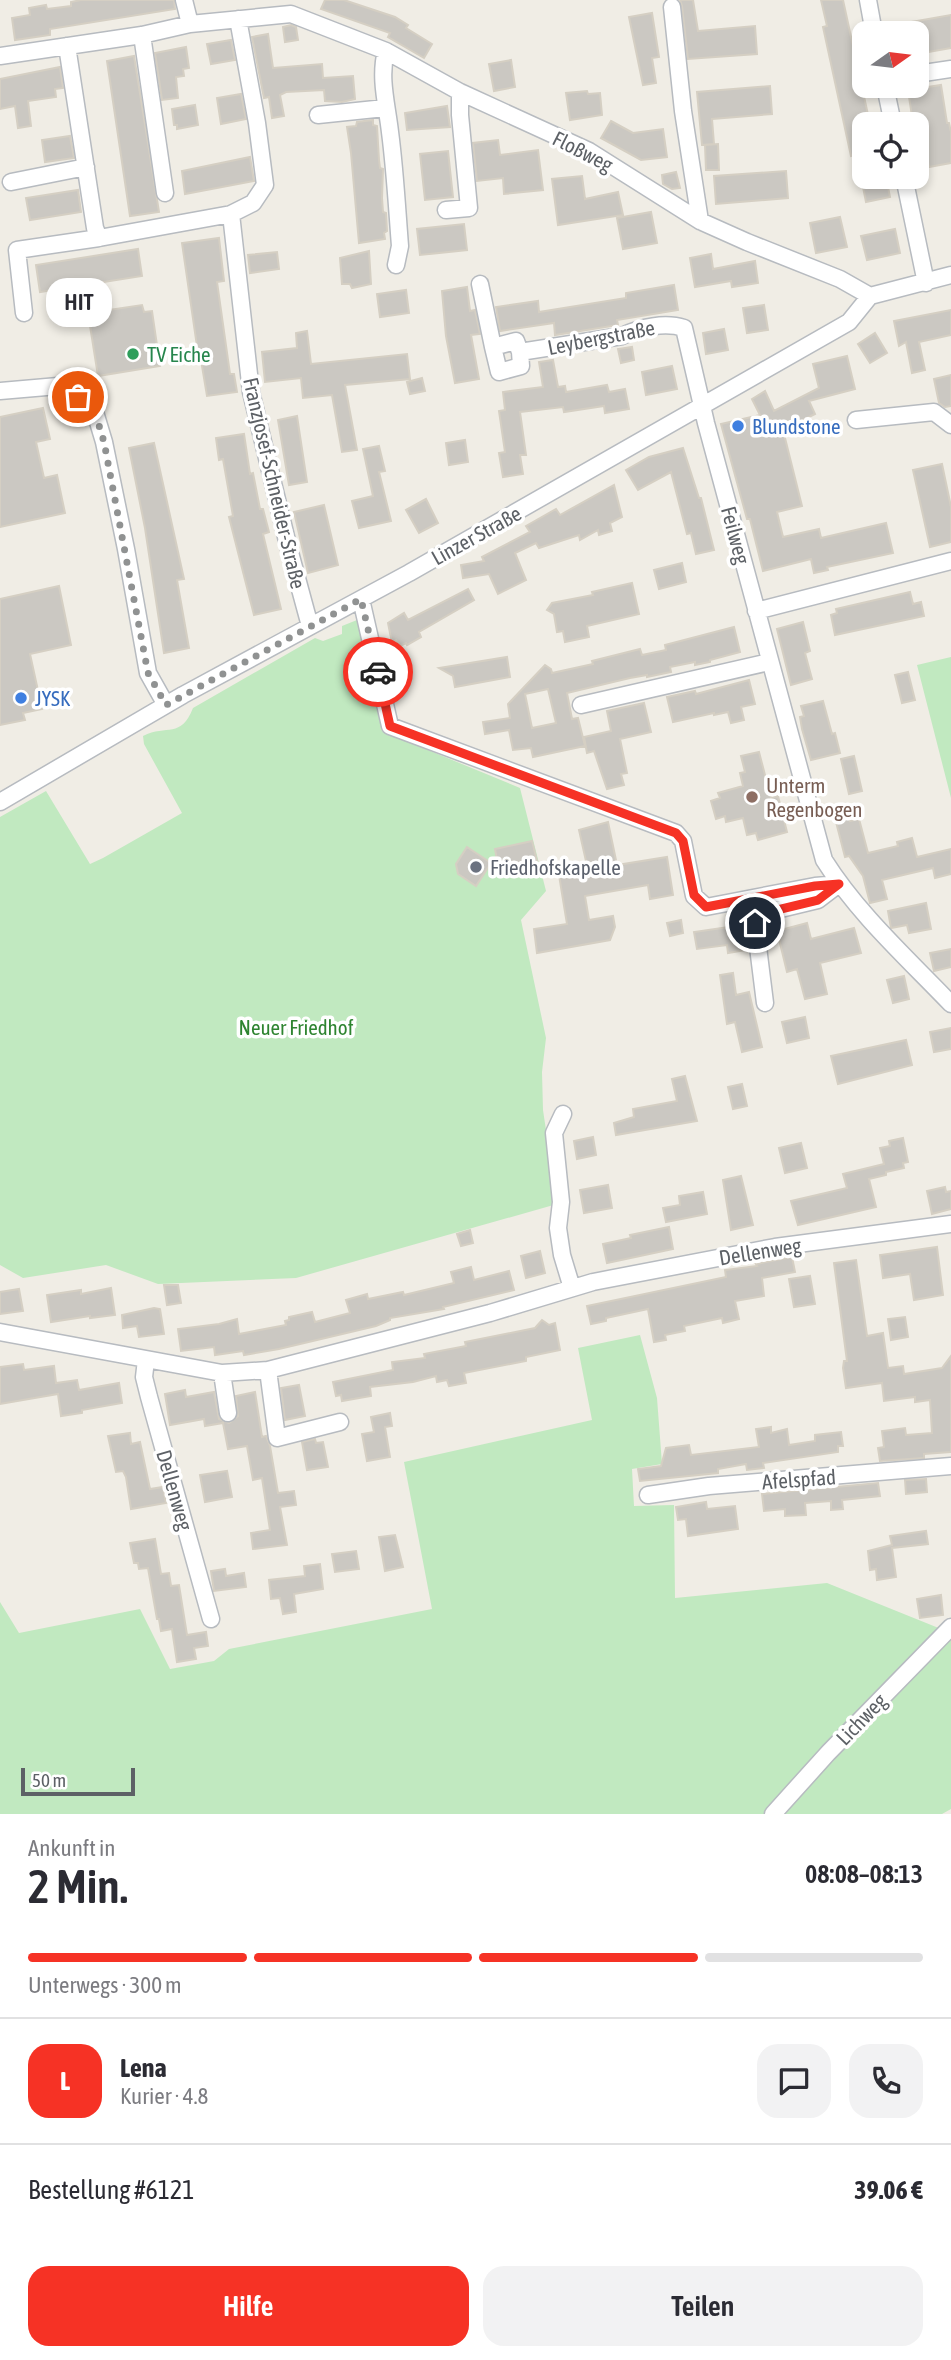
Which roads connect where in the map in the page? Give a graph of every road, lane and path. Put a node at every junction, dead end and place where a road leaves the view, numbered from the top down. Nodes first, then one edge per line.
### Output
1 (184, 0) edge
2 (868, 0) edge
3 (284, 6) edge
4 (672, 7) dead end
5 (238, 19) junction
6 (872, 21) edge
7 (190, 24) junction
8 (142, 35) junction
9 (67, 46) junction
10 (386, 51) junction
11 (0, 56) edge
12 (951, 69) edge
13 (929, 72) edge
14 (460, 93) junction
15 (385, 108) junction
16 (318, 114) dead end
17 (86, 167) junction
18 (11, 182) dead end
19 (906, 189) edge
20 (165, 193) dead end
21 (446, 210) dead end
22 (231, 214) junction
23 (700, 221) junction
24 (99, 239) junction
25 (396, 265) dead end
26 (951, 275) edge
27 (926, 283) junction
28 (480, 284) dead end
29 (870, 296) junction
30 (24, 313) dead end
31 (493, 347) junction
32 (520, 352) junction
33 (0, 391) edge
34 (702, 407) junction
35 (856, 420) dead end
36 (951, 425) edge
37 (951, 561) edge
38 (361, 599) junction
39 (756, 611) junction
40 (310, 626) junction
41 (769, 662) junction
42 (166, 705) junction
43 (581, 705) dead end
44 (0, 802) edge
45 (839, 884) junction
46 (765, 1003) dead end
47 (951, 1004) edge
48 (563, 1114) dead end
49 (951, 1224) edge
50 (572, 1288) junction
51 (0, 1332) edge
52 (146, 1360) junction
53 (268, 1370) junction
54 (222, 1373) junction
55 (229, 1413) dead end
56 (341, 1422) dead end
57 (951, 1466) edge
58 (648, 1495) dead end
59 (211, 1619) dead end
60 (951, 1626) edge
61 (773, 1814) edge

1 - 7 street
2 - 6 street
3 - 5 street, Floßweg
3 - 10 street, Floßweg
4 - 23 street
5 - 7 street, Floßweg
5 - 22 street
7 - 8 street, Floßweg
8 - 9 street, Floßweg
8 - 20 street
9 - 11 street, Floßweg
9 - 17 street
10 - 14 street, Floßweg
10 - 15 street
12 - 13 street
14 - 21 street
14 - 23 street, Floßweg
15 - 16 street
15 - 25 street
17 - 18 street
17 - 24 street
19 - 27 street
22 - 24 street
22 - 40 street, Franzjosef-Schneider-Straße
23 - 29 street, Floßweg
24 - 30 street
26 - 27 street
27 - 29 street
28 - 31 street
29 - 34 street, Linzer Straße
31 - 32 street, Leybergstraße
31 - 32 street, Leybergstraße
32 - 34 street, Leybergstraße
33 - 42 street
34 - 38 street, Linzer Straße
34 - 39 street, Feilweg
35 - 36 street
37 - 39 street
38 - 40 street, Linzer Straße
38 - 45 street
39 - 41 street, Feilweg
40 - 42 street, Linzer Straße
41 - 43 street
41 - 45 street, Feilweg
42 - 44 street, Linzer Straße
45 - 46 street
45 - 47 street, Feilweg
48 - 50 street
49 - 50 street, Dellenweg
50 - 53 street, Dellenweg
51 - 52 street, Dellenweg
52 - 54 street, Dellenweg
52 - 59 street, Dellenweg
53 - 54 street, Dellenweg
53 - 56 street
54 - 55 street
57 - 58 street, Afelspfad
60 - 61 street, Lichweg

